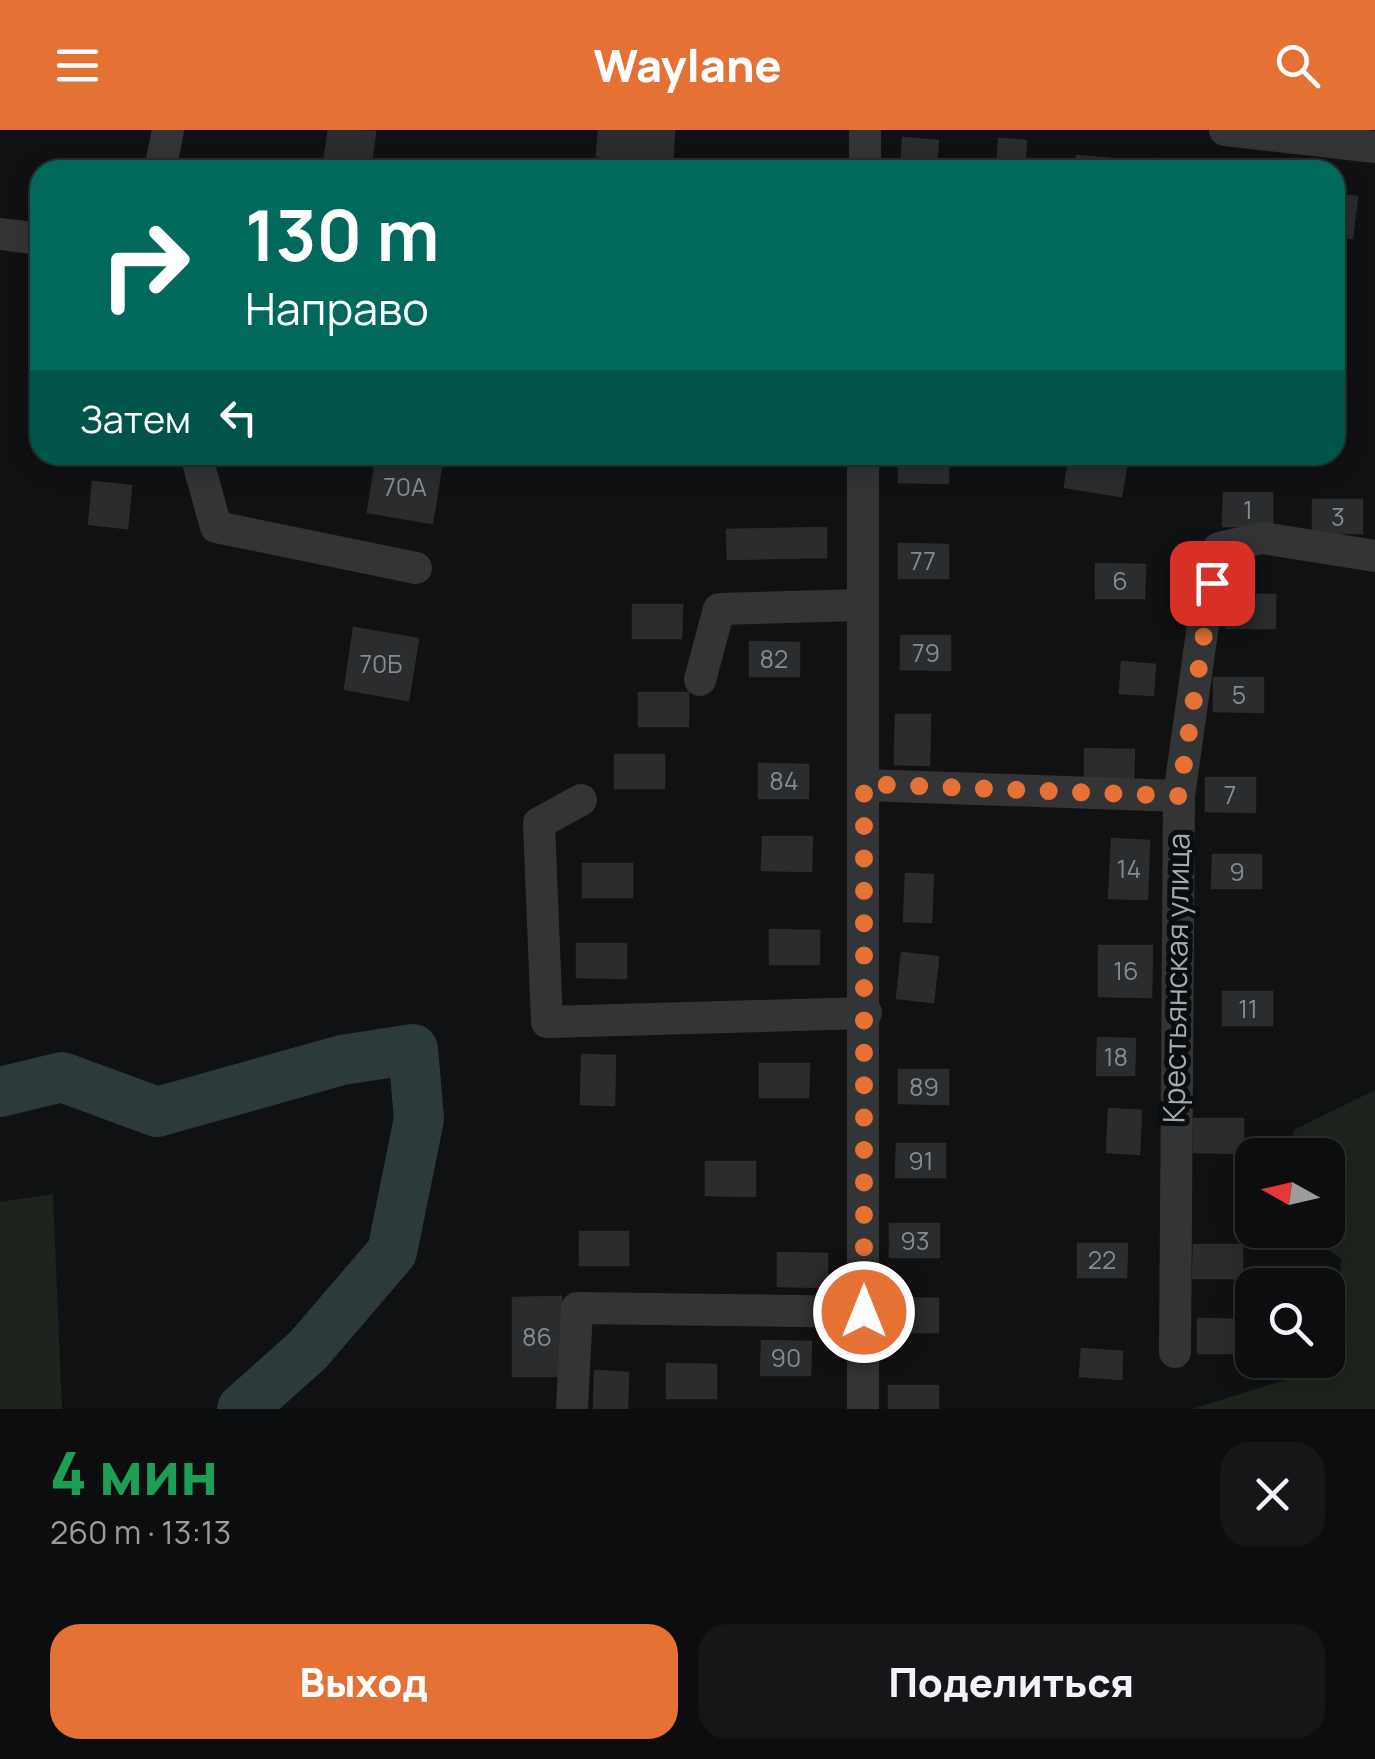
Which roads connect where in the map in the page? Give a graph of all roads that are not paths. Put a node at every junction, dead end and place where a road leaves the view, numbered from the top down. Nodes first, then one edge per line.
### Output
1 (168, 130) edge
2 (866, 130) edge
3 (1224, 130) edge
4 (1375, 147) edge
5 (162, 160) edge
6 (865, 160) edge
7 (0, 234) edge
8 (30, 238) edge
9 (199, 465) edge
10 (863, 465) edge
11 (1375, 556) edge
12 (416, 568) dead end
13 (862, 605) junction
14 (700, 680) dead end
15 (864, 784) junction
16 (1179, 796) junction
17 (581, 800) dead end
18 (866, 1013) junction
19 (864, 1312) junction
20 (1175, 1352) dead end
21 (572, 1409) edge
22 (863, 1409) edge

1 - 5 street
2 - 6 street
3 - 4 street
7 - 8 street
9 - 12 street
10 - 13 street
11 - 16 street, Крестьянская улица
13 - 14 street
13 - 15 street
15 - 16 street
15 - 18 street
16 - 20 street, Крестьянская улица
17 - 18 street
18 - 19 street
19 - 21 street
19 - 22 street

